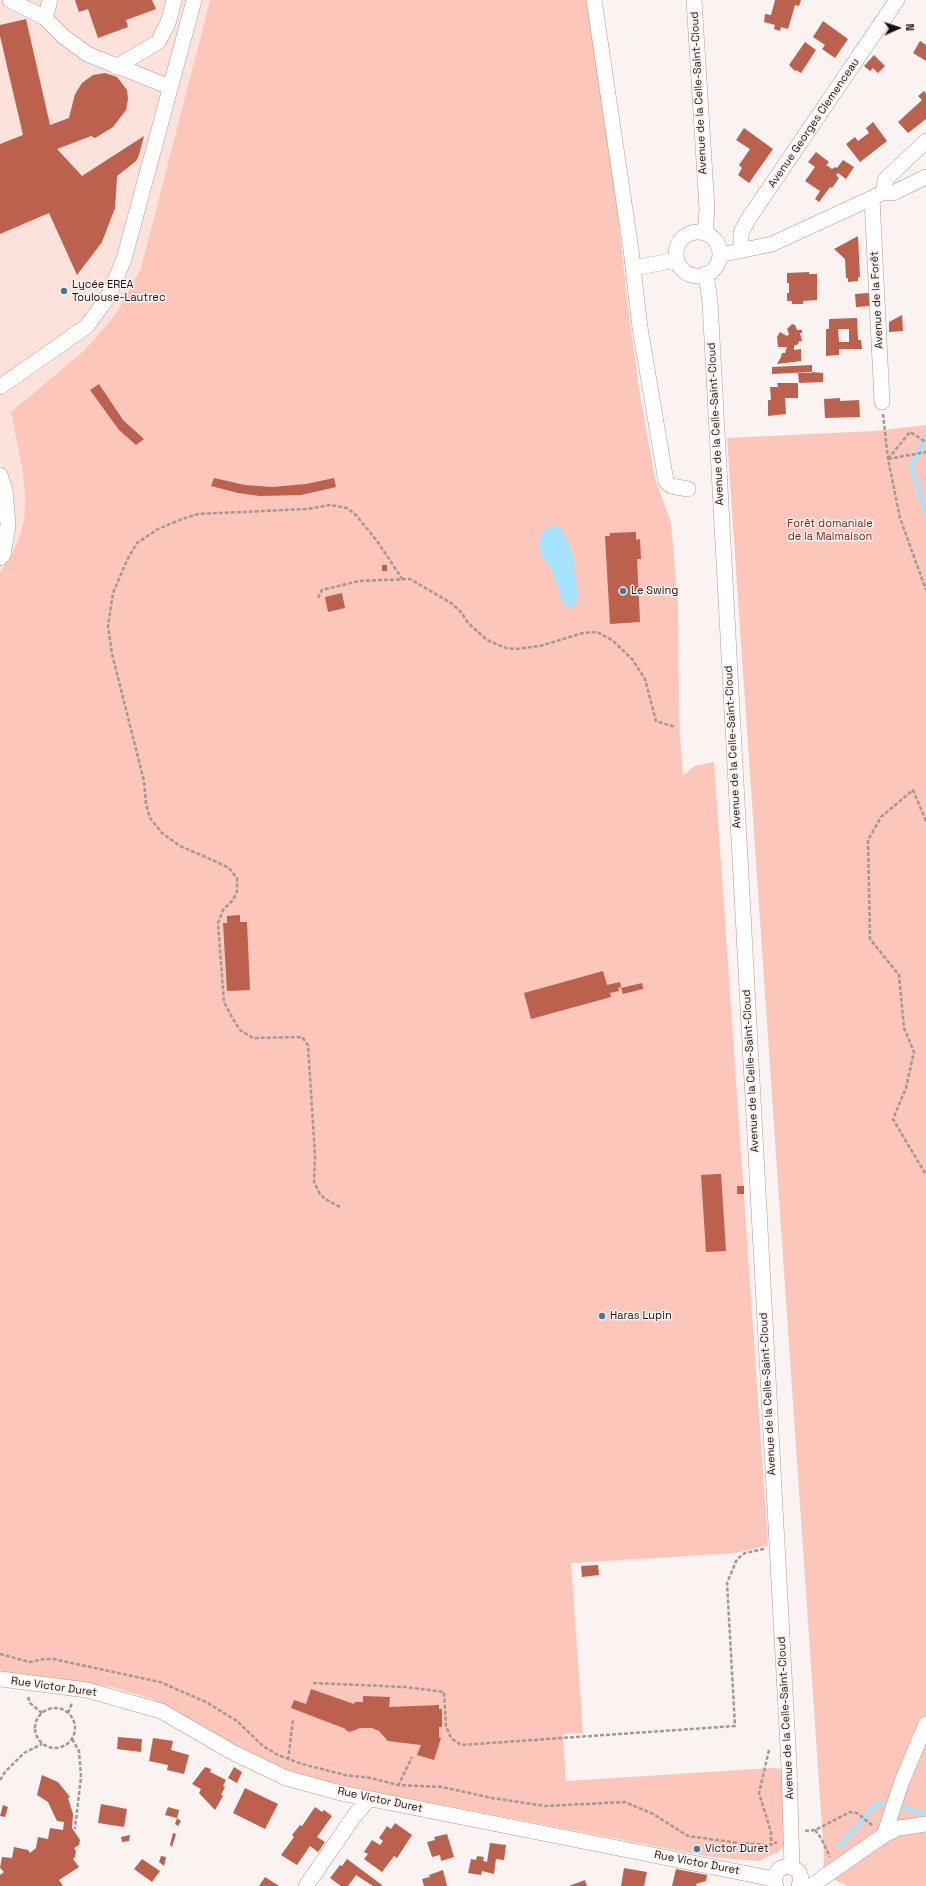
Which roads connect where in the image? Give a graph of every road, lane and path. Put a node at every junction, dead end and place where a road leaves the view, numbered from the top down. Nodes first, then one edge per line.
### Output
1 (10, 0) edge
2 (50, 0) edge
3 (174, 0) edge
4 (194, 0) edge
5 (594, 0) edge
6 (694, 0) edge
7 (897, 0) edge
8 (45, 18) junction
9 (168, 23) junction
10 (185, 29) junction
11 (116, 67) junction
12 (170, 87) junction
13 (926, 141) edge
14 (926, 177) edge
15 (878, 195) junction
16 (705, 233) junction
17 (741, 250) junction
18 (720, 255) junction
19 (677, 260) junction
20 (633, 268) junction
21 (706, 274) junction
22 (0, 387) edge
23 (882, 402) joint
24 (926, 442) edge
25 (926, 452) edge
26 (888, 459) junction
27 (0, 475) edge
28 (688, 489) dead end
29 (0, 558) edge
30 (403, 580) junction
31 (926, 590) edge
32 (318, 598) dead end
33 (675, 727) dead end
34 (926, 821) edge
35 (926, 1175) edge
36 (340, 1207) dead end
37 (777, 1548) junction
38 (0, 1654) edge
39 (0, 1679) edge
40 (28, 1683) junction
41 (313, 1683) dead end
42 (42, 1713) junction
43 (293, 1720) dead end
44 (926, 1724) edge
45 (72, 1739) junction
46 (42, 1744) junction
47 (769, 1750) dead end
48 (412, 1757) dead end
49 (288, 1760) junction
50 (286, 1778) junction
51 (0, 1780) edge
52 (398, 1785) junction
53 (369, 1799) junction
54 (392, 1803) junction
55 (871, 1824) dead end
56 (926, 1824) edge
57 (75, 1829) dead end
58 (815, 1830) junction
59 (791, 1833) junction
60 (884, 1835) junction
61 (771, 1845) junction
62 (792, 1867) junction
63 (835, 1870) junction
64 (775, 1882) edge
65 (306, 1886) edge
66 (803, 1886) edge

1 - 8 street
2 - 8 street
3 - 9 street
4 - 10 street
5 - 20 street
6 - 16 street, Avenue de la Celle-Saint-Cloud
7 - 17 street, Avenue Georges Clemenceau
8 - 11 street
9 - 10 street
9 - 11 street
10 - 12 street
11 - 12 street
12 - 22 street
13 - 15 street
14 - 15 street
15 - 17 street
15 - 23 street, Avenue de la Forêt
16 - 18 street
16 - 19 street
17 - 18 street
18 - 21 street
19 - 20 street
19 - 21 street
20 - 28 street
21 - 37 street, Avenue de la Celle-Saint-Cloud
23 - 26 path
24 - 26 path
25 - 26 path
26 - 31 path
27 - 29 street
30 - 32 path
30 - 33 path
30 - 36 path
34 - 35 path
37 - 41 path
37 - 59 street, Avenue de la Celle-Saint-Cloud
38 - 49 path
39 - 40 street, Rue Victor Duret
40 - 42 path
40 - 50 street, Rue Victor Duret
42 - 45 path
42 - 46 path
43 - 49 path
44 - 60 street
45 - 46 path
45 - 57 path
46 - 51 path
47 - 61 path
48 - 52 path
49 - 50 path
49 - 52 path
50 - 53 street, Rue Victor Duret
52 - 54 path
52 - 61 path
53 - 54 street, Rue Victor Duret
53 - 65 street
54 - 64 street, Rue Victor Duret
55 - 58 path
56 - 60 street
58 - 59 path
58 - 63 path
59 - 61 path
59 - 62 street, Avenue de la Celle-Saint-Cloud
60 - 63 street
62 - 64 street
62 - 66 street
63 - 66 street

